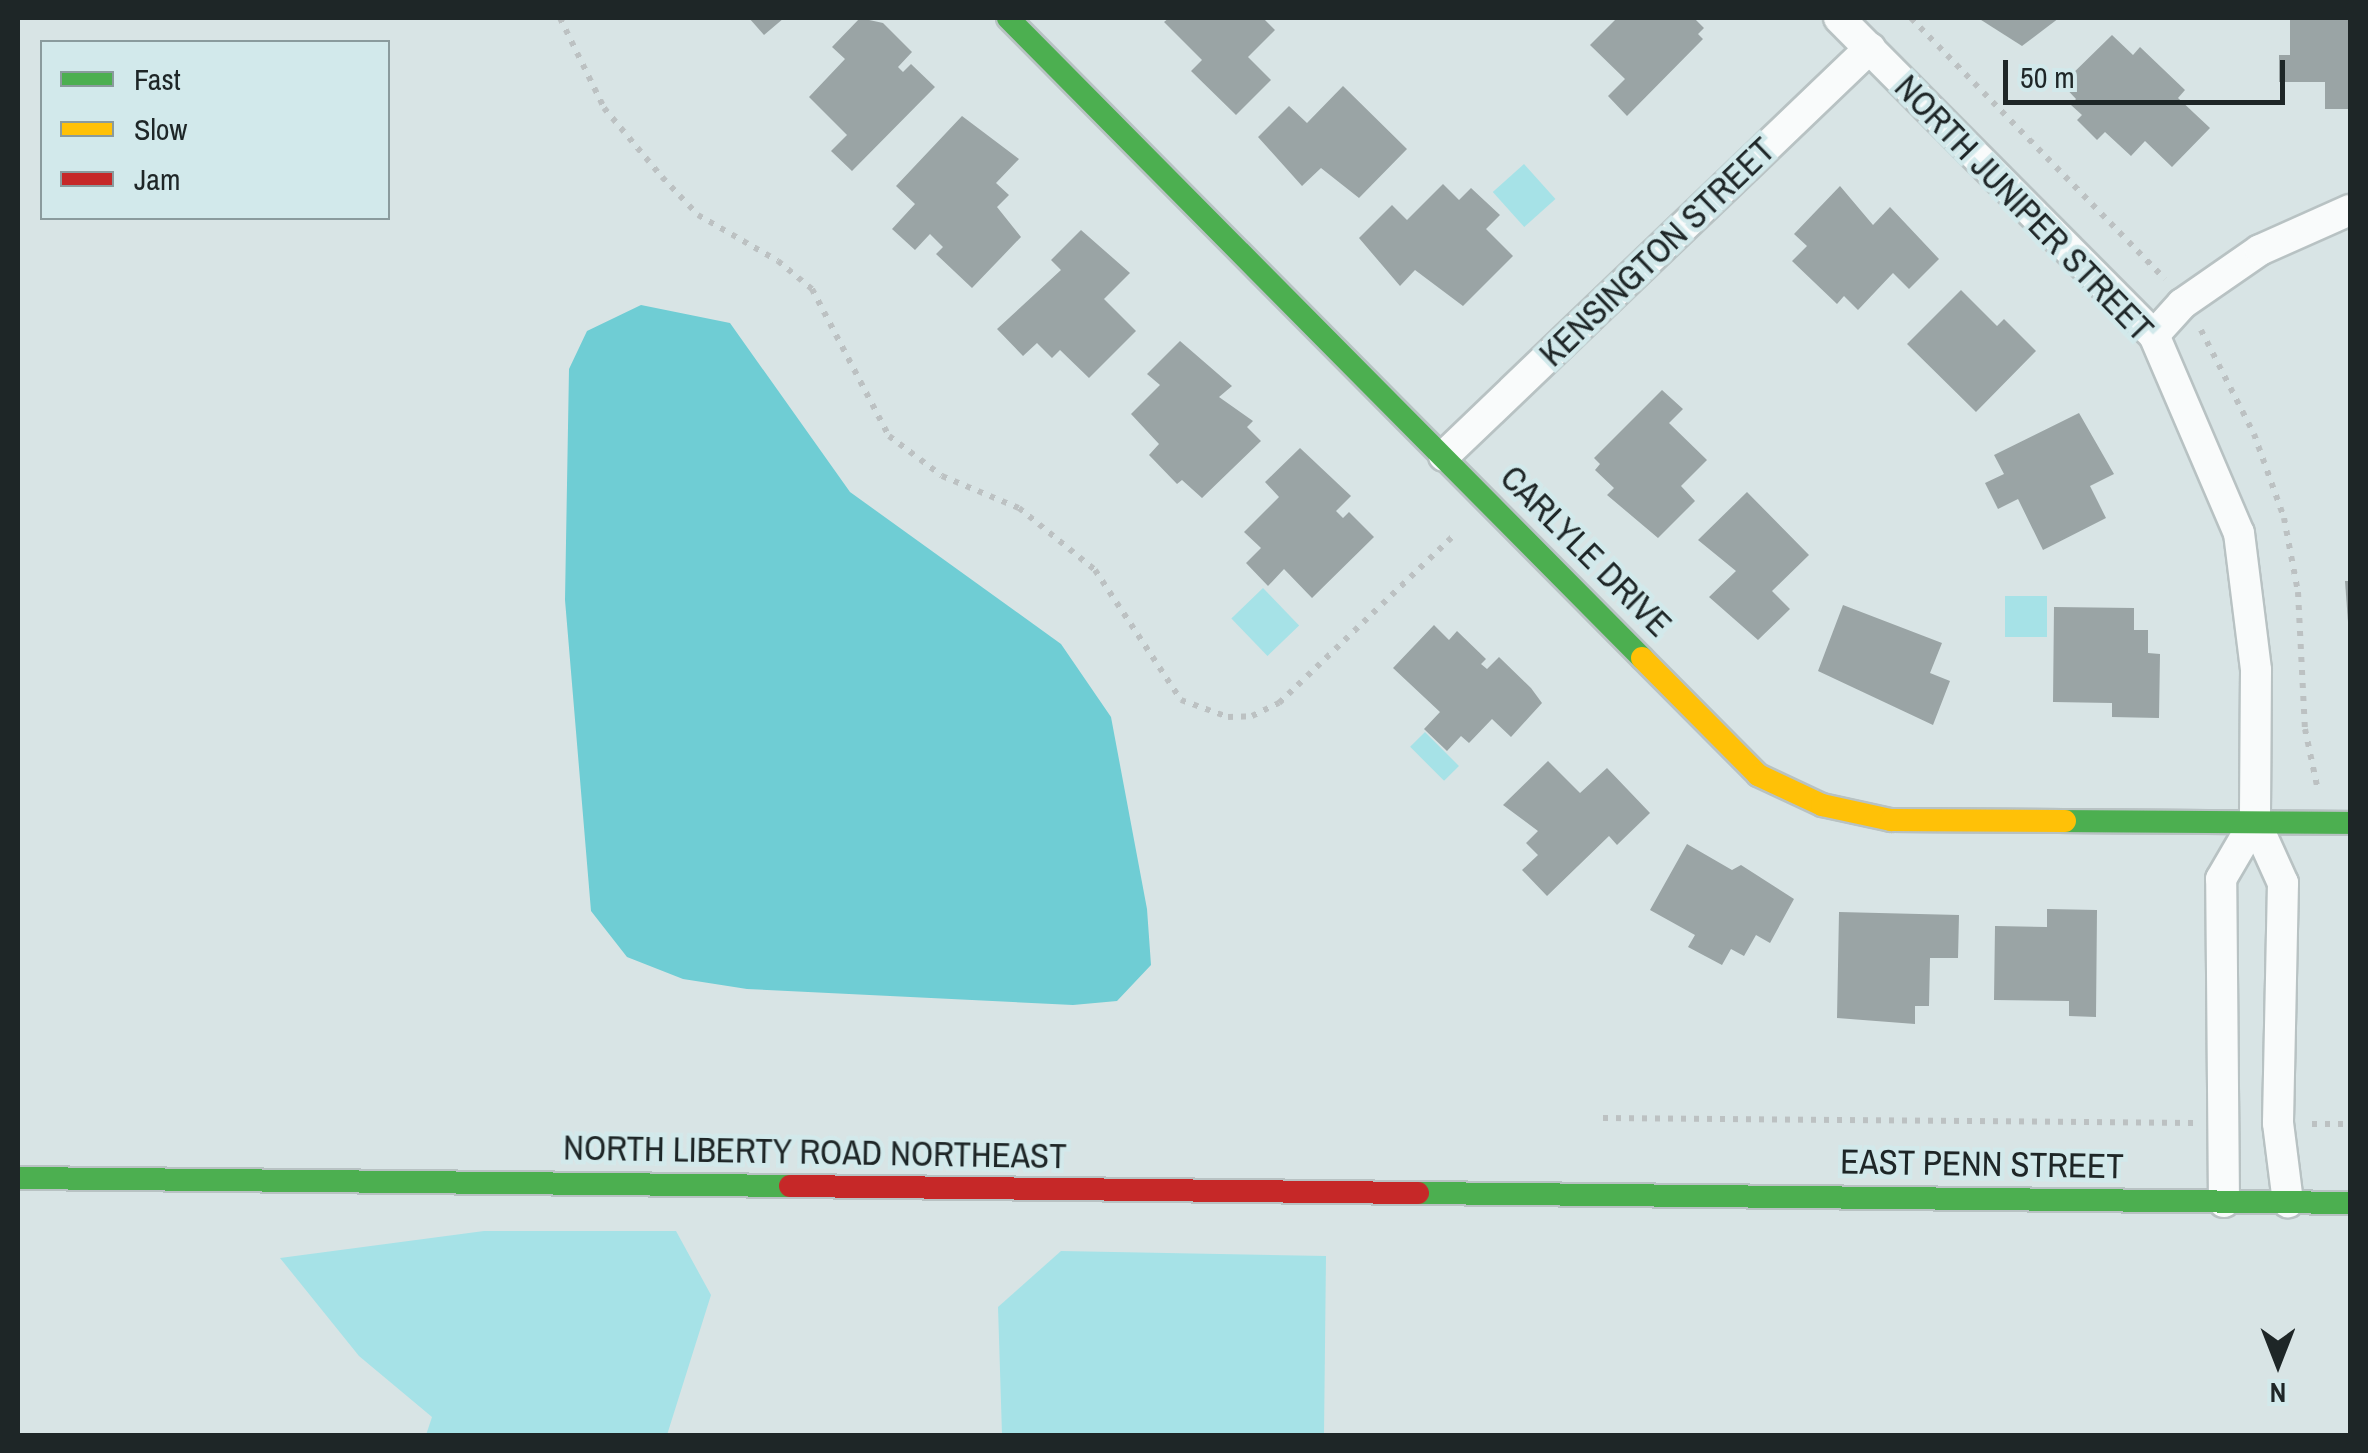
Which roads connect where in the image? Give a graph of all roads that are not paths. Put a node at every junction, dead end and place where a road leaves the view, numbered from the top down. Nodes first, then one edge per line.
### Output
1 (1008, 18) edge
2 (1839, 18) edge
3 (1870, 48) junction
4 (2350, 210) edge
5 (2154, 335) junction
6 (1444, 456) junction
7 (2254, 821) junction
8 (2350, 823) edge
9 (18, 1178) edge
10 (1612, 1196) joint
11 (2224, 1202) junction
12 (2288, 1202) junction
13 (2350, 1203) edge

1 - 6 street, CARLYLE DRIVE
2 - 3 street, NORTH JUNIPER STREET
3 - 5 street, NORTH JUNIPER STREET
3 - 6 street, KENSINGTON STREET
4 - 5 street
5 - 7 street, NORTH JUNIPER STREET
6 - 7 street, CARLYLE DRIVE
7 - 8 street, CARLYLE DRIVE
7 - 11 street, NORTH JUNIPER STREET
7 - 12 street, NORTH JUNIPER STREET
9 - 10 street, NORTH LIBERTY ROAD NORTHEAST
10 - 11 street, EAST PENN STREET
11 - 12 street, EAST PENN STREET
12 - 13 street, EAST PENN STREET

